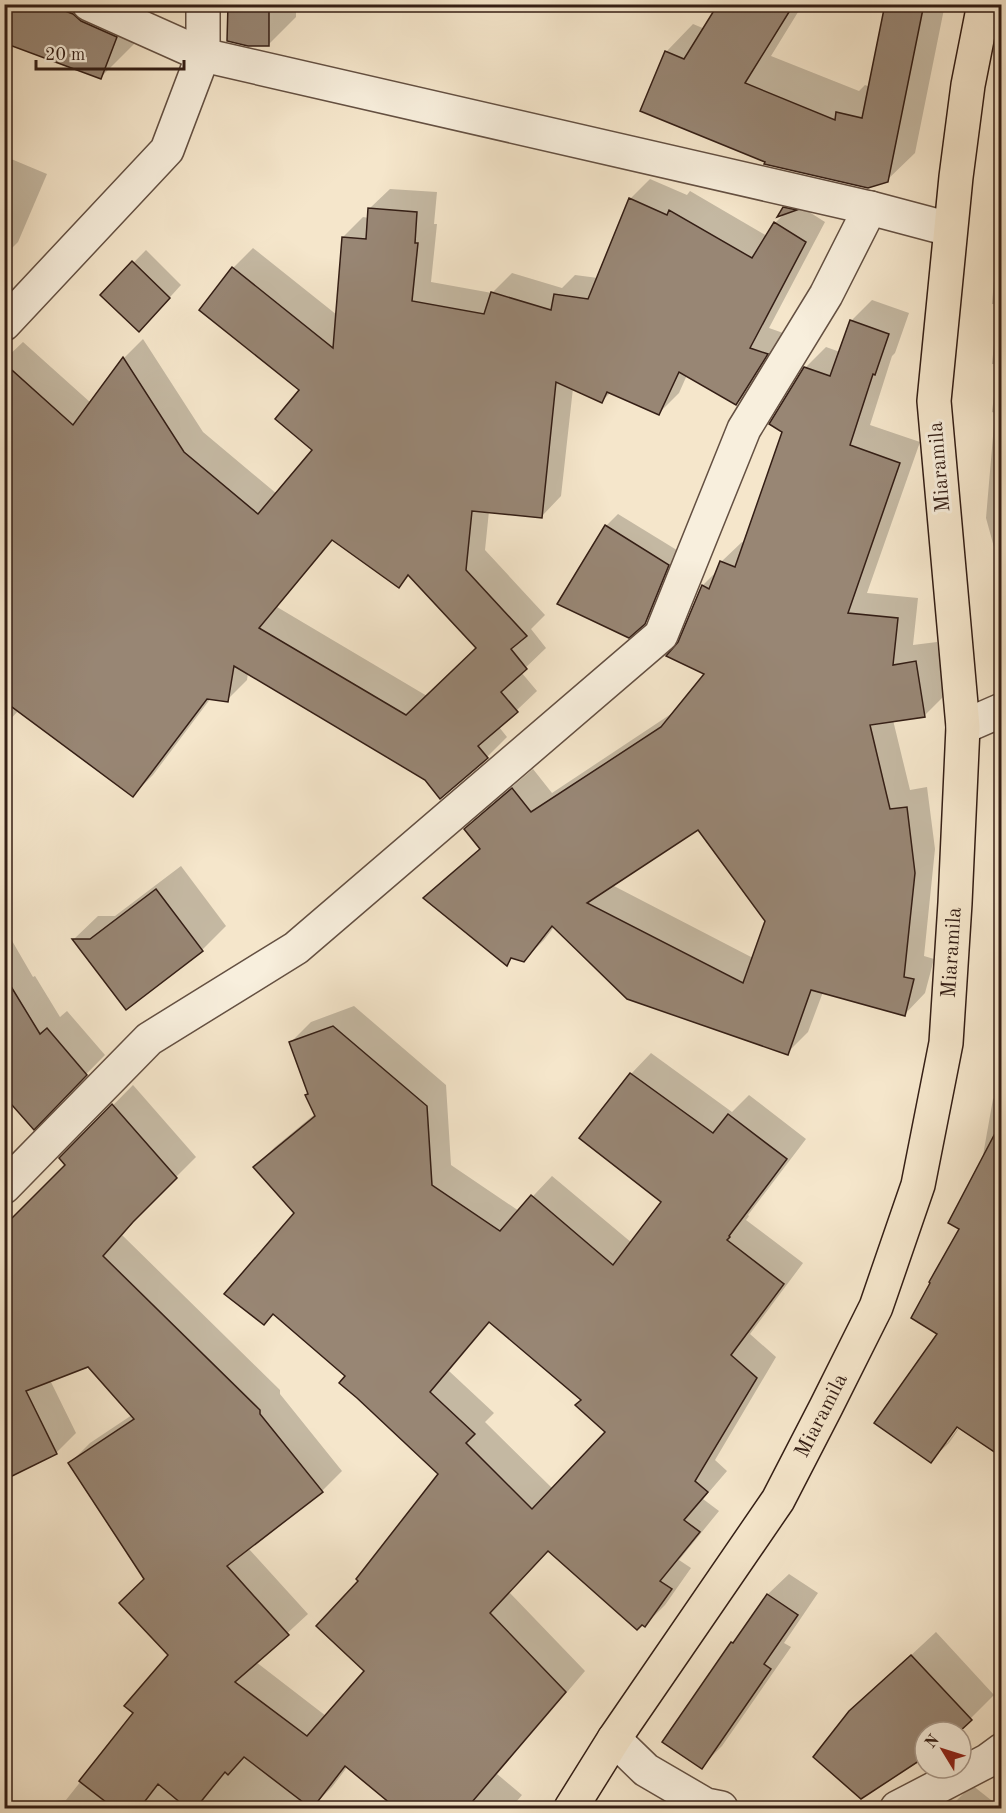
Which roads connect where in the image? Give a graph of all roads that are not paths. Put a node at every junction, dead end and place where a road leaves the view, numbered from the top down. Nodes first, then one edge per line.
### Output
1 (89, 4) edge
2 (203, 4) edge
3 (984, 4) edge
4 (203, 55) junction
5 (870, 208) junction
6 (949, 229) junction
7 (4, 324) edge
8 (1002, 711) edge
9 (963, 727) junction
10 (4, 1187) edge
11 (614, 1739) junction
12 (1002, 1750) edge
13 (571, 1809) edge
14 (721, 1809) edge
15 (897, 1809) edge

1 - 4 street
2 - 4 street
3 - 6 main road, Miaramila
4 - 5 street
4 - 7 street
5 - 6 street
5 - 10 street
6 - 9 main road, Miaramila
8 - 9 street
9 - 11 main road, Miaramila
11 - 13 main road, Miaramila
11 - 14 street
12 - 15 street

